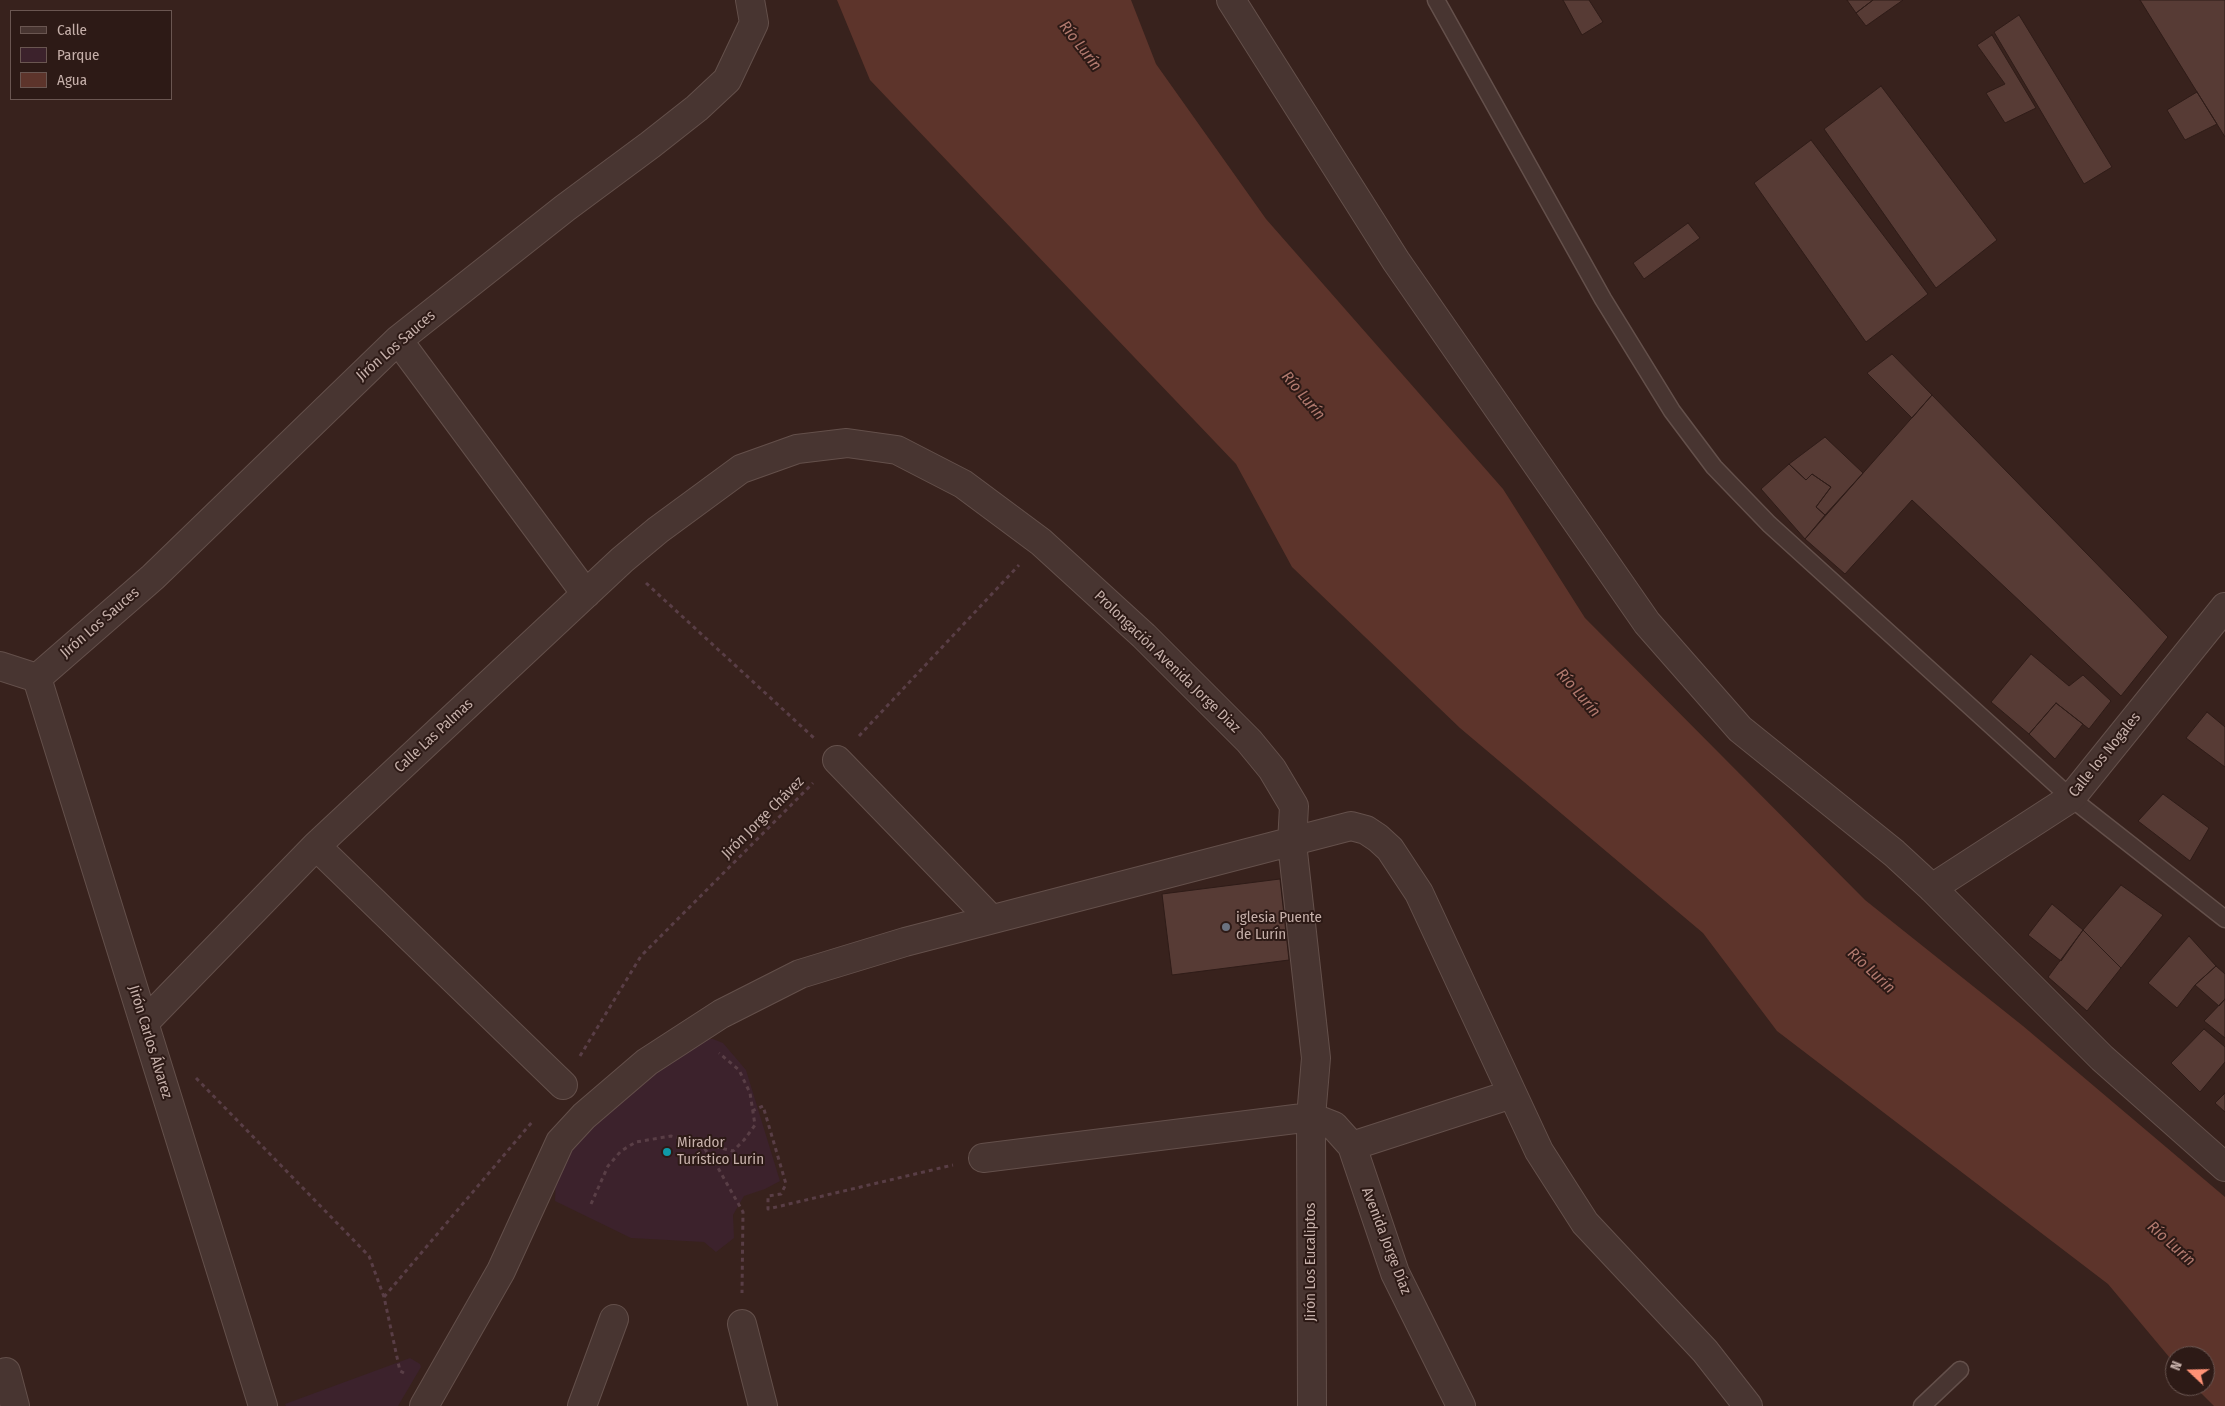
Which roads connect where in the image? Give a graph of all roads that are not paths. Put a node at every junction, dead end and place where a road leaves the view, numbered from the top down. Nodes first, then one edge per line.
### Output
1 (1231, 0) edge
2 (1436, 0) edge
3 (752, 11) edge
4 (398, 340) junction
5 (741, 469) joint
6 (586, 594) junction
7 (2225, 607) edge
8 (0, 666) edge
9 (37, 678) junction
10 (837, 760) road end
11 (2071, 798) junction
12 (1292, 843) junction
13 (316, 846) junction
14 (1932, 888) junction
15 (991, 919) junction
16 (2225, 919) edge
17 (144, 1023) junction
18 (563, 1085) road end
19 (1512, 1094) junction
20 (1311, 1117) junction
21 (1352, 1146) junction
22 (983, 1158) road end
23 (2225, 1168) edge
24 (614, 1318) dead end
25 (742, 1324) road end
26 (1960, 1370) dead end
27 (6, 1372) dead end
28 (430, 1398) edge
29 (15, 1406) edge
30 (263, 1406) edge
31 (582, 1406) edge
32 (763, 1406) edge
33 (1312, 1406) edge
34 (1460, 1406) edge
35 (1748, 1406) edge
36 (1922, 1406) edge

1 - 14 street
2 - 11 lane
3 - 4 street, Jirón Los Sauces
4 - 6 street
4 - 9 street, Jirón Los Sauces
5 - 6 street, Calle Las Palmas
5 - 12 street, Prolongación Avenida Jorge Diaz
6 - 13 street, Calle Las Palmas
7 - 11 street, Calle los Nogales
8 - 9 street
9 - 17 street, Jirón Carlos Álvarez
10 - 15 street
11 - 14 street, Calle los Nogales
11 - 16 lane
12 - 15 street
12 - 19 street
12 - 20 street, Prolongación Avenida Jorge Diaz
13 - 17 street, Calle Las Palmas
13 - 18 street
14 - 23 street
15 - 28 street
17 - 30 street, Jirón Carlos Álvarez
19 - 21 street
19 - 35 street
20 - 21 street, Avenida Jorge Díaz
20 - 22 street
20 - 33 street, Jirón Los Eucaliptos
21 - 34 street, Avenida Jorge Díaz
24 - 31 street
25 - 32 street
26 - 36 lane
27 - 29 street

